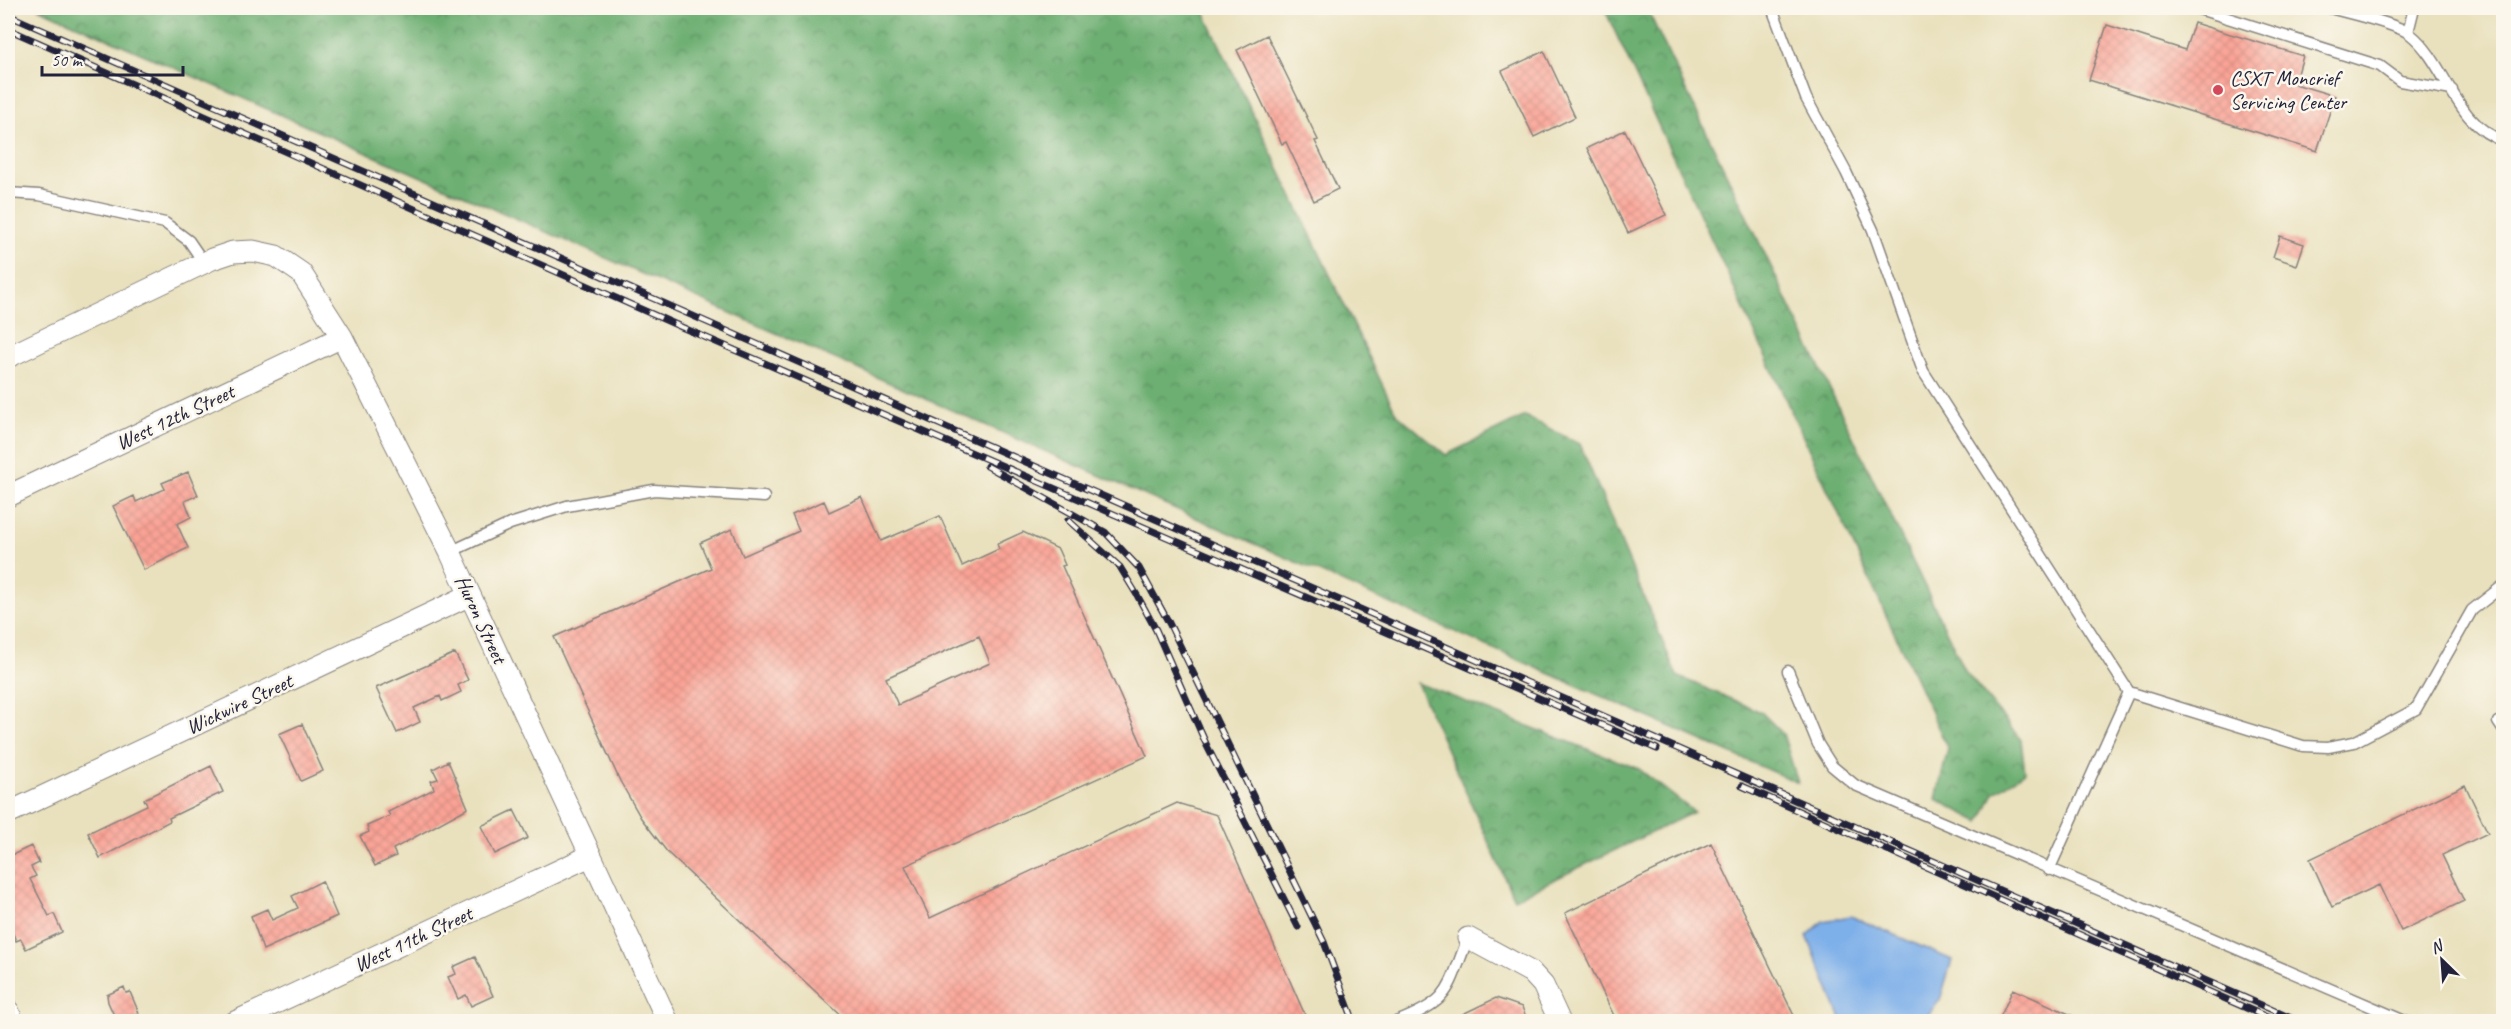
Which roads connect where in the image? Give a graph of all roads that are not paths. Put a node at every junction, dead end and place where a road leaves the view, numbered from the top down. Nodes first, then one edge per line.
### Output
1 (1772, 8) edge
2 (2196, 8) edge
3 (2330, 8) edge
4 (2414, 8) edge
5 (2408, 32) junction
6 (2452, 90) junction
7 (2504, 141) edge
8 (8, 193) edge
9 (204, 263) junction
10 (342, 338) junction
11 (8, 357) edge
12 (8, 496) edge
13 (764, 497) dead end
14 (450, 552) junction
15 (2504, 585) edge
16 (470, 595) junction
17 (1788, 671) dead end
18 (2129, 692) junction
19 (8, 813) edge
20 (590, 856) junction
21 (2049, 870) junction
22 (1468, 939) joint
23 (8, 1010) edge
24 (13, 1022) edge
25 (235, 1022) edge
26 (668, 1022) edge
27 (1396, 1022) edge
28 (1560, 1022) edge
29 (2407, 1022) edge

1 - 18 lane
2 - 6 lane
3 - 5 lane
4 - 5 lane
5 - 6 lane
6 - 7 lane
8 - 9 lane
9 - 10 street, Huron Street
9 - 11 street
10 - 12 street, West 12th Street
10 - 14 street, Huron Street
13 - 14 lane
14 - 16 street, Huron Street
15 - 18 lane
16 - 19 street, Wickwire Street
16 - 20 street, Huron Street
17 - 21 lane
18 - 21 lane
20 - 25 street, West 11th Street
20 - 26 street, Huron Street
21 - 29 lane
22 - 27 lane
22 - 28 street
23 - 24 street

